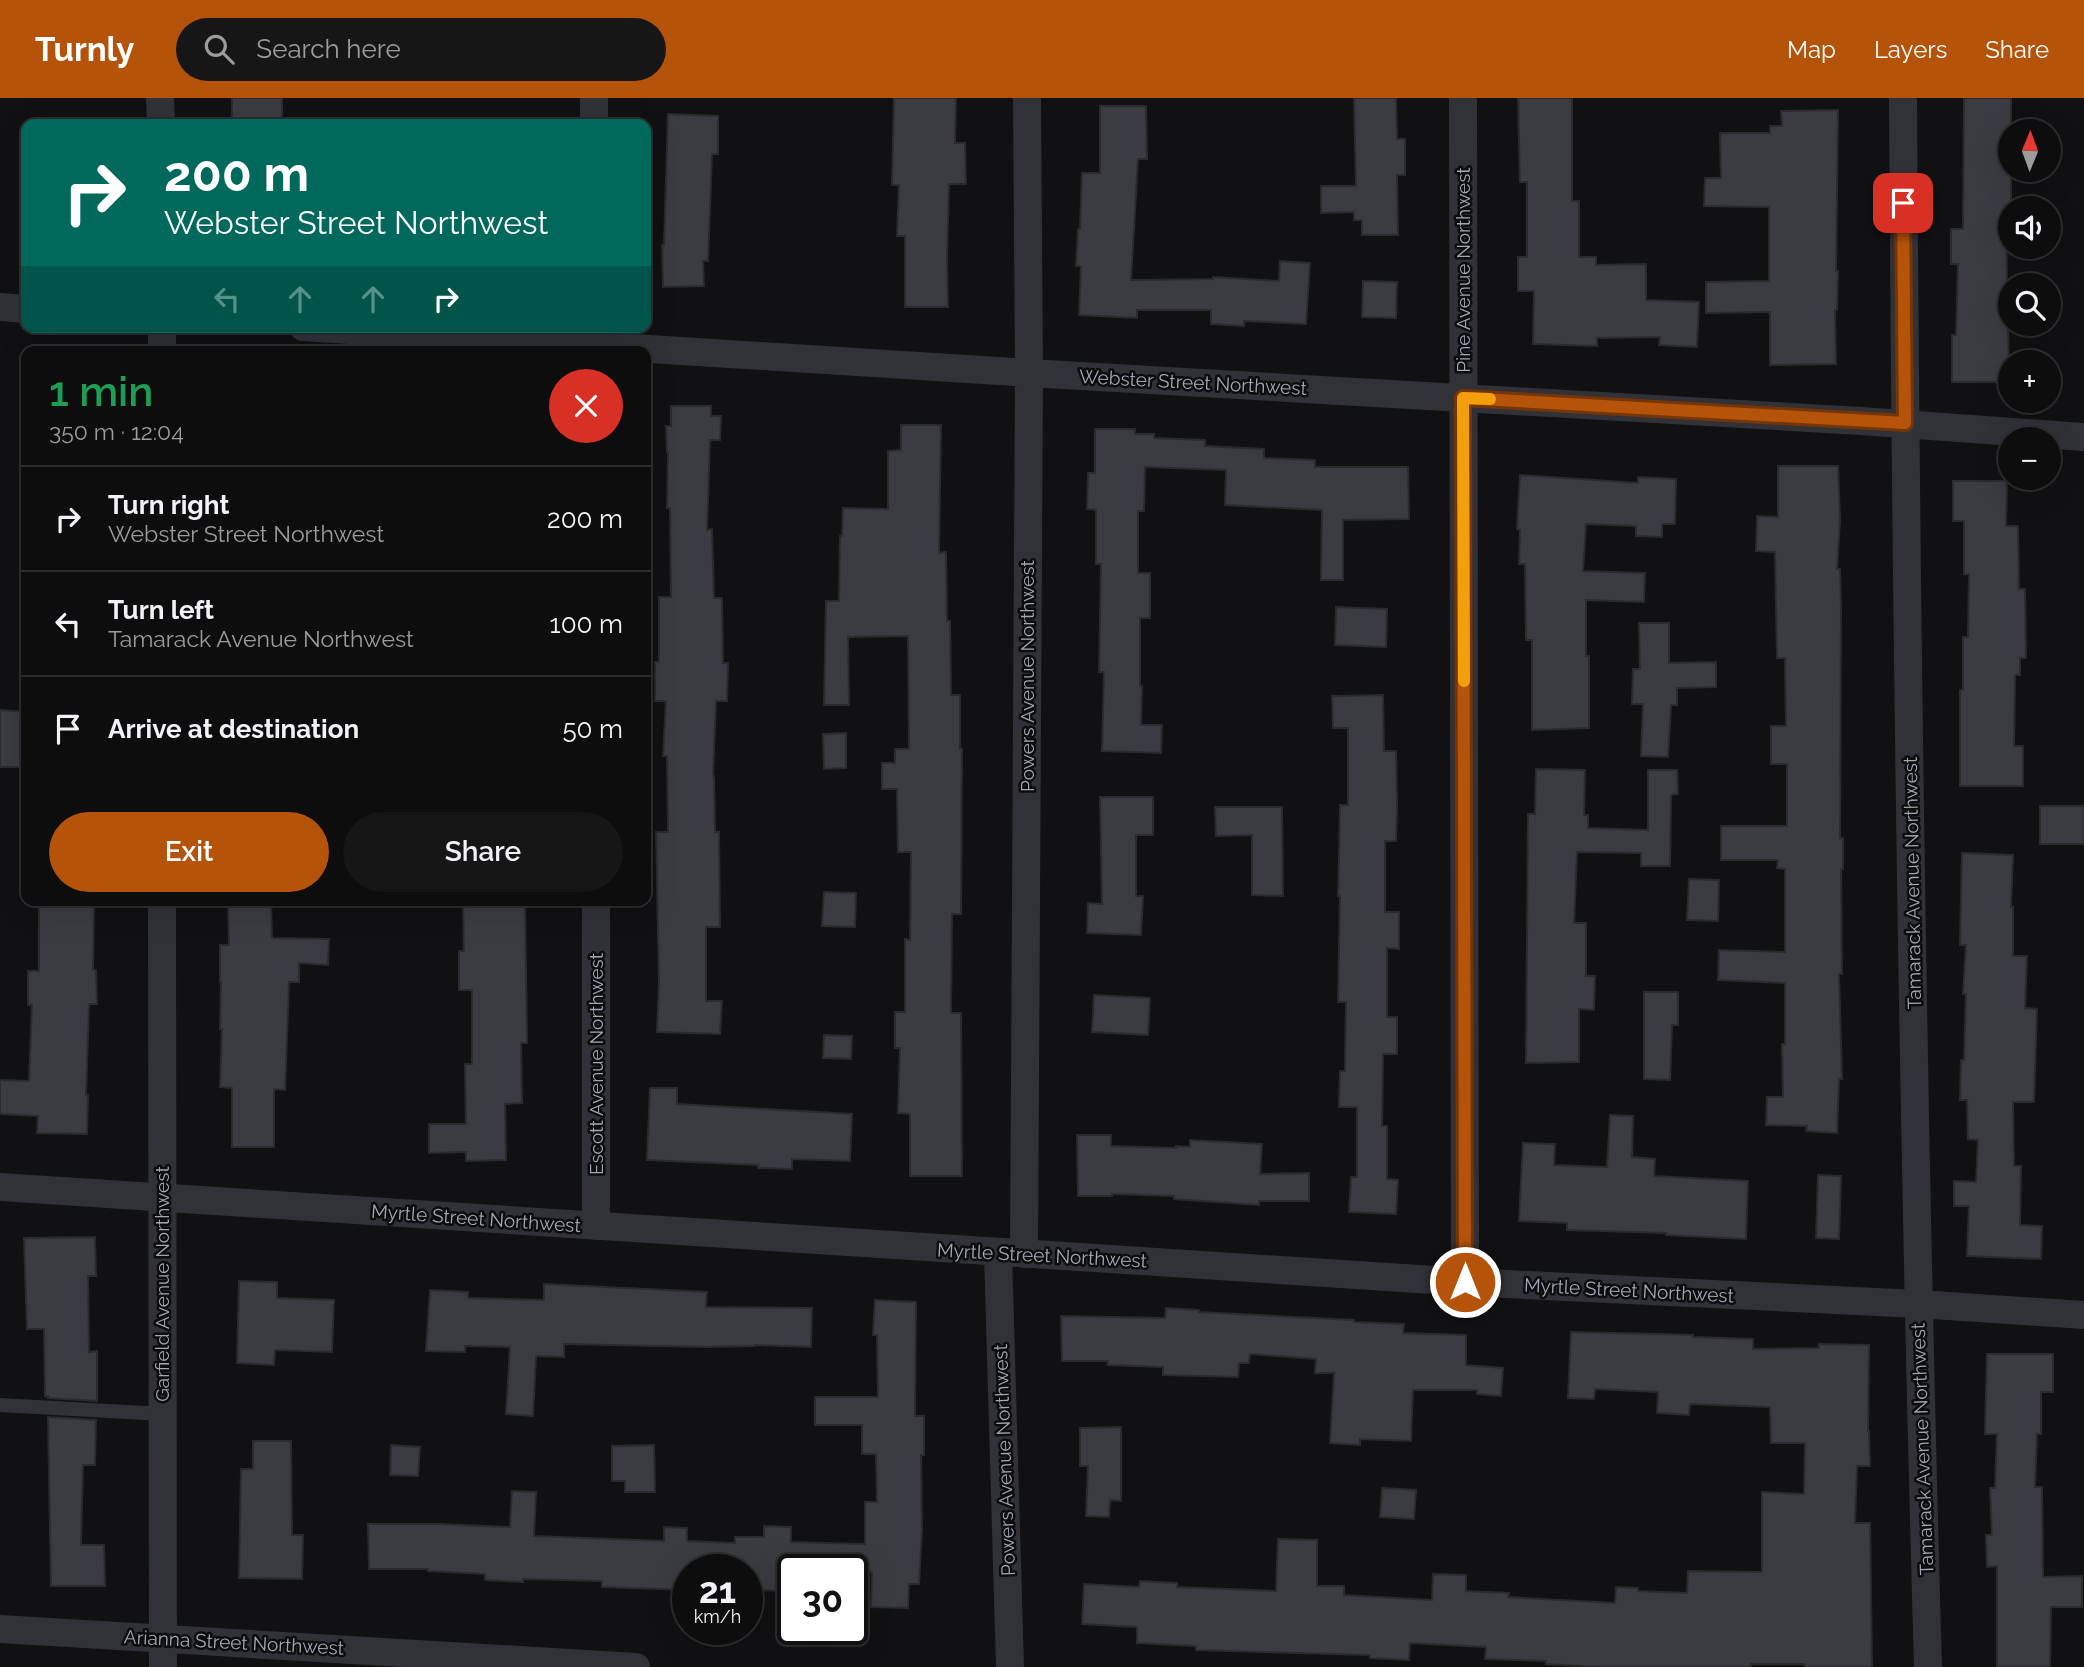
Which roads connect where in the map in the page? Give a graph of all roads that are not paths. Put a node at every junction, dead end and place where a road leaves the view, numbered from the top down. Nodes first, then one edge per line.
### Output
1 (160, 98) edge
2 (594, 98) edge
3 (1027, 98) edge
4 (1462, 98) edge
5 (1903, 98) edge
6 (161, 119) edge
7 (594, 119) edge
8 (0, 307) edge
9 (21, 309) edge
10 (420, 333) edge
11 (595, 342) edge
12 (1029, 373) junction
13 (1463, 398) junction
14 (1905, 423) junction
15 (2084, 437) edge
16 (162, 906) edge
17 (596, 906) edge
18 (0, 1187) edge
19 (162, 1197) junction
20 (596, 1226) junction
21 (1011, 1253) junction
22 (1465, 1282) junction
23 (1918, 1304) junction
24 (2084, 1315) edge
25 (0, 1405) edge
26 (163, 1414) junction
27 (0, 1629) edge
28 (163, 1637) junction
29 (163, 1667) edge
30 (636, 1667) edge
31 (1010, 1667) edge
32 (1928, 1667) edge

1 - 6 street
2 - 7 street
3 - 12 street, Powers Avenue Northwest
4 - 13 street, Pine Avenue Northwest
5 - 14 street, Tamarack Avenue Northwest
8 - 9 street
10 - 11 street, Webster Street Northwest
11 - 12 street, Webster Street Northwest
12 - 13 street, Webster Street Northwest
12 - 21 street, Powers Avenue Northwest
13 - 14 street, Webster Street Northwest
13 - 22 street, Pine Avenue Northwest
14 - 15 street, Webster Street Northwest
14 - 23 street, Tamarack Avenue Northwest
16 - 19 street, Garfield Avenue Northwest
17 - 20 street, Escott Avenue Northwest
18 - 19 street, Myrtle Street Northwest
19 - 20 street, Myrtle Street Northwest
19 - 26 street, Garfield Avenue Northwest
20 - 21 street, Myrtle Street Northwest
21 - 22 street, Myrtle Street Northwest
21 - 31 street, Powers Avenue Northwest
22 - 23 street, Myrtle Street Northwest
23 - 24 street, Myrtle Street Northwest
23 - 32 street, Tamarack Avenue Northwest
25 - 26 lane
26 - 28 street, Garfield Avenue Northwest
27 - 28 street, Arianna Street Northwest
28 - 29 street, Garfield Avenue Northwest
28 - 30 street, Arianna Street Northwest

